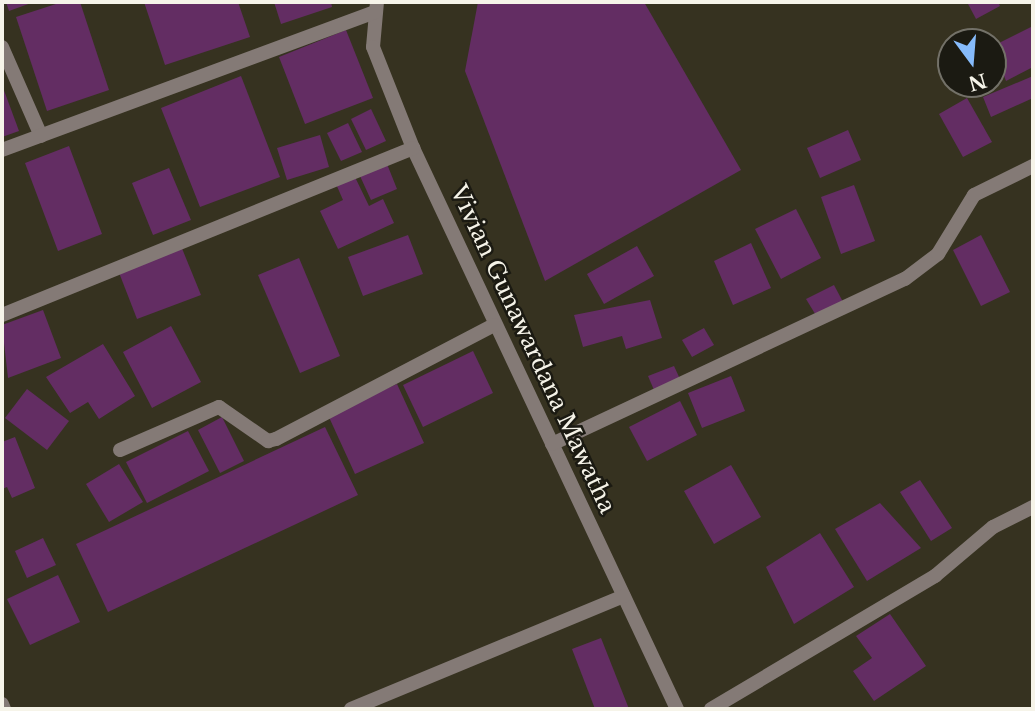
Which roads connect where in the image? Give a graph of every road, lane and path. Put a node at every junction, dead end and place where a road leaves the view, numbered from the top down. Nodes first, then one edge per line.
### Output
1 (376, 7) edge
2 (2, 47) edge
3 (41, 136) junction
4 (413, 148) junction
5 (2, 150) edge
6 (1033, 166) edge
7 (2, 315) edge
8 (494, 325) junction
9 (552, 444) junction
10 (120, 450) dead end
11 (1033, 507) edge
12 (624, 596) junction
13 (2, 704) edge
14 (5, 709) edge
15 (351, 709) edge
16 (677, 709) edge
17 (710, 709) edge

1 - 3 street
1 - 4 street, Vivian Gunawardana Mawatha
2 - 3 street
3 - 5 street
4 - 7 street
4 - 8 street, Vivian Gunawardana Mawatha
6 - 9 street
8 - 9 street, Vivian Gunawardana Mawatha
8 - 10 street
9 - 12 street, Vivian Gunawardana Mawatha
11 - 17 street
12 - 15 street
12 - 16 street, Vivian Gunawardana Mawatha
13 - 14 street

